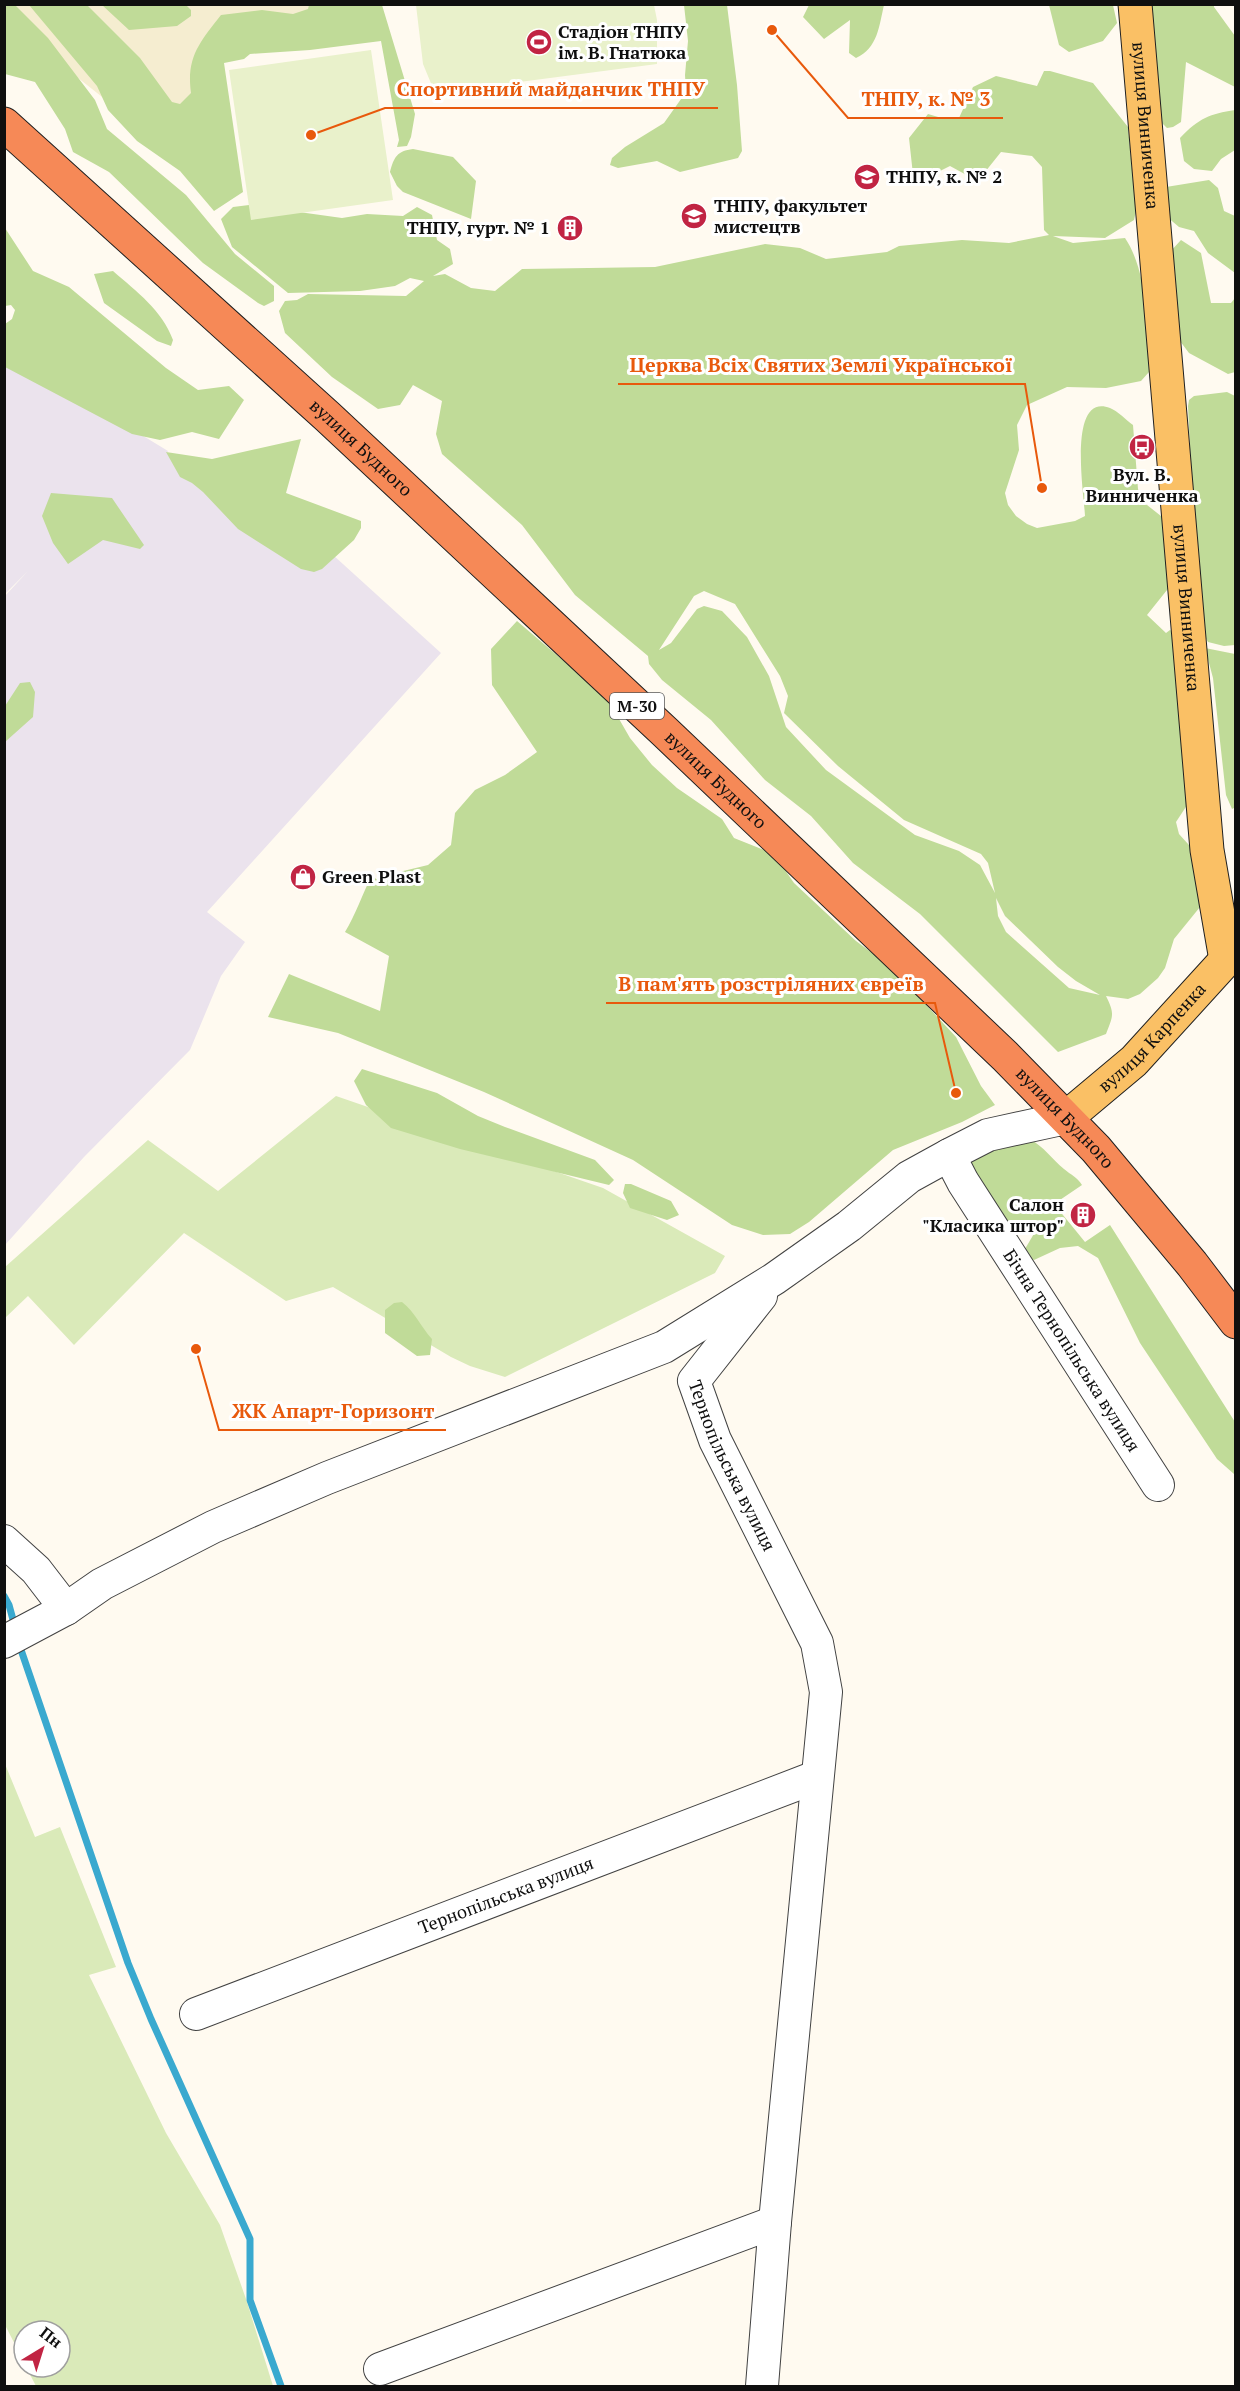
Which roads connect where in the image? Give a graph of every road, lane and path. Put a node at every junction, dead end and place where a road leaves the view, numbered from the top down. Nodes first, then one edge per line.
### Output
1 (1135, 4) edge
2 (4, 124) edge
3 (1231, 964) edge
4 (1066, 1118) junction
5 (949, 1155) junction
6 (774, 1279) junction
7 (1236, 1322) edge
8 (1158, 1485) dead end
9 (4, 1541) edge
10 (66, 1609) junction
11 (17, 1635) edge
12 (816, 1777) junction
13 (196, 2014) dead end
14 (775, 2222) junction
15 (380, 2369) dead end
16 (762, 2386) edge

1 - 3 main road, вулиця Винниченка
2 - 4 highway, вулиця Будного / М-30
3 - 4 main road, вулиця Карпенка
4 - 5 street
4 - 7 highway, вулиця Будного / М-30
5 - 6 street
5 - 8 street, Бічна Тернопільська вулиця
6 - 10 street
6 - 12 street, Тернопільська вулиця
9 - 10 street
10 - 11 street
12 - 13 street, Тернопільська вулиця
12 - 14 street, Тернопільська вулиця
14 - 15 street
14 - 16 street, Тернопільська вулиця

